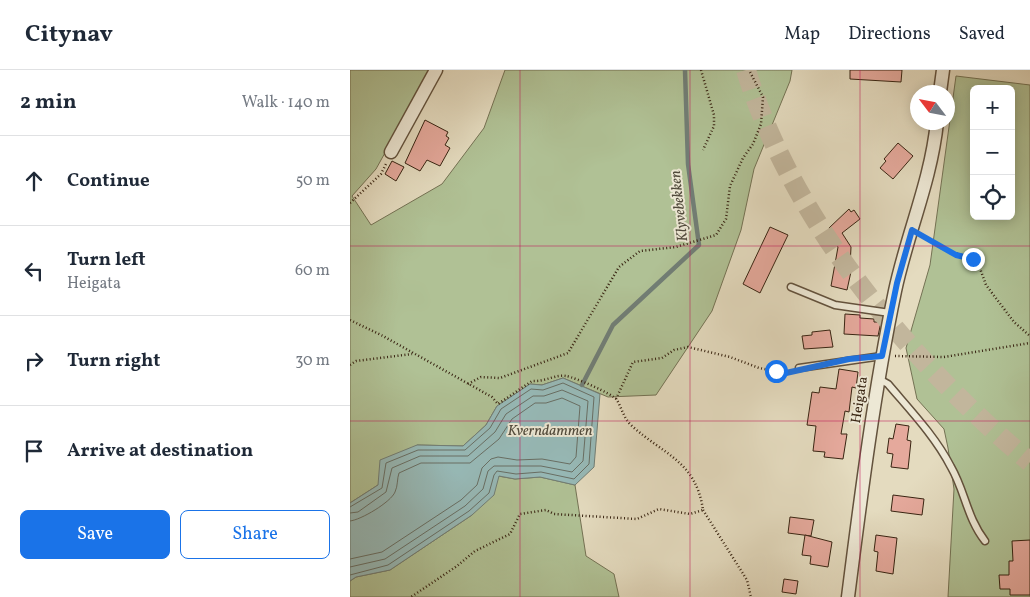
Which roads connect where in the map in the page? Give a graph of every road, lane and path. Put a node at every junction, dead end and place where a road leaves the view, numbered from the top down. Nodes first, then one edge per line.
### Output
1 (436, 70) edge
2 (701, 70) edge
3 (749, 70) edge
4 (942, 70) edge
5 (941, 85) edge
6 (936, 130) edge
7 (703, 150) dead end
8 (391, 152) joint
9 (350, 203) edge
10 (912, 230) junction
11 (791, 287) dead end
12 (890, 313) junction
13 (350, 320) edge
14 (1030, 336) edge
15 (1030, 343) edge
16 (414, 354) junction
17 (882, 356) junction
18 (350, 365) edge
19 (799, 368) joint
20 (879, 379) junction
21 (468, 384) junction
22 (616, 399) junction
23 (703, 510) junction
24 (985, 540) dead end
25 (410, 597) edge
26 (751, 597) edge
27 (848, 597) edge

1 - 8 street
2 - 7 path
3 - 21 path
4 - 5 street
6 - 10 street, Heigata
8 - 9 path
10 - 12 street, Heigata
10 - 14 path
11 - 12 lane
12 - 17 street, Heigata
13 - 16 path
15 - 17 path
16 - 18 path
16 - 21 path
17 - 19 lane
17 - 20 street, Heigata
19 - 22 path
20 - 24 lane
20 - 27 street, Heigata
21 - 22 path
22 - 23 path
23 - 25 path
23 - 26 path

